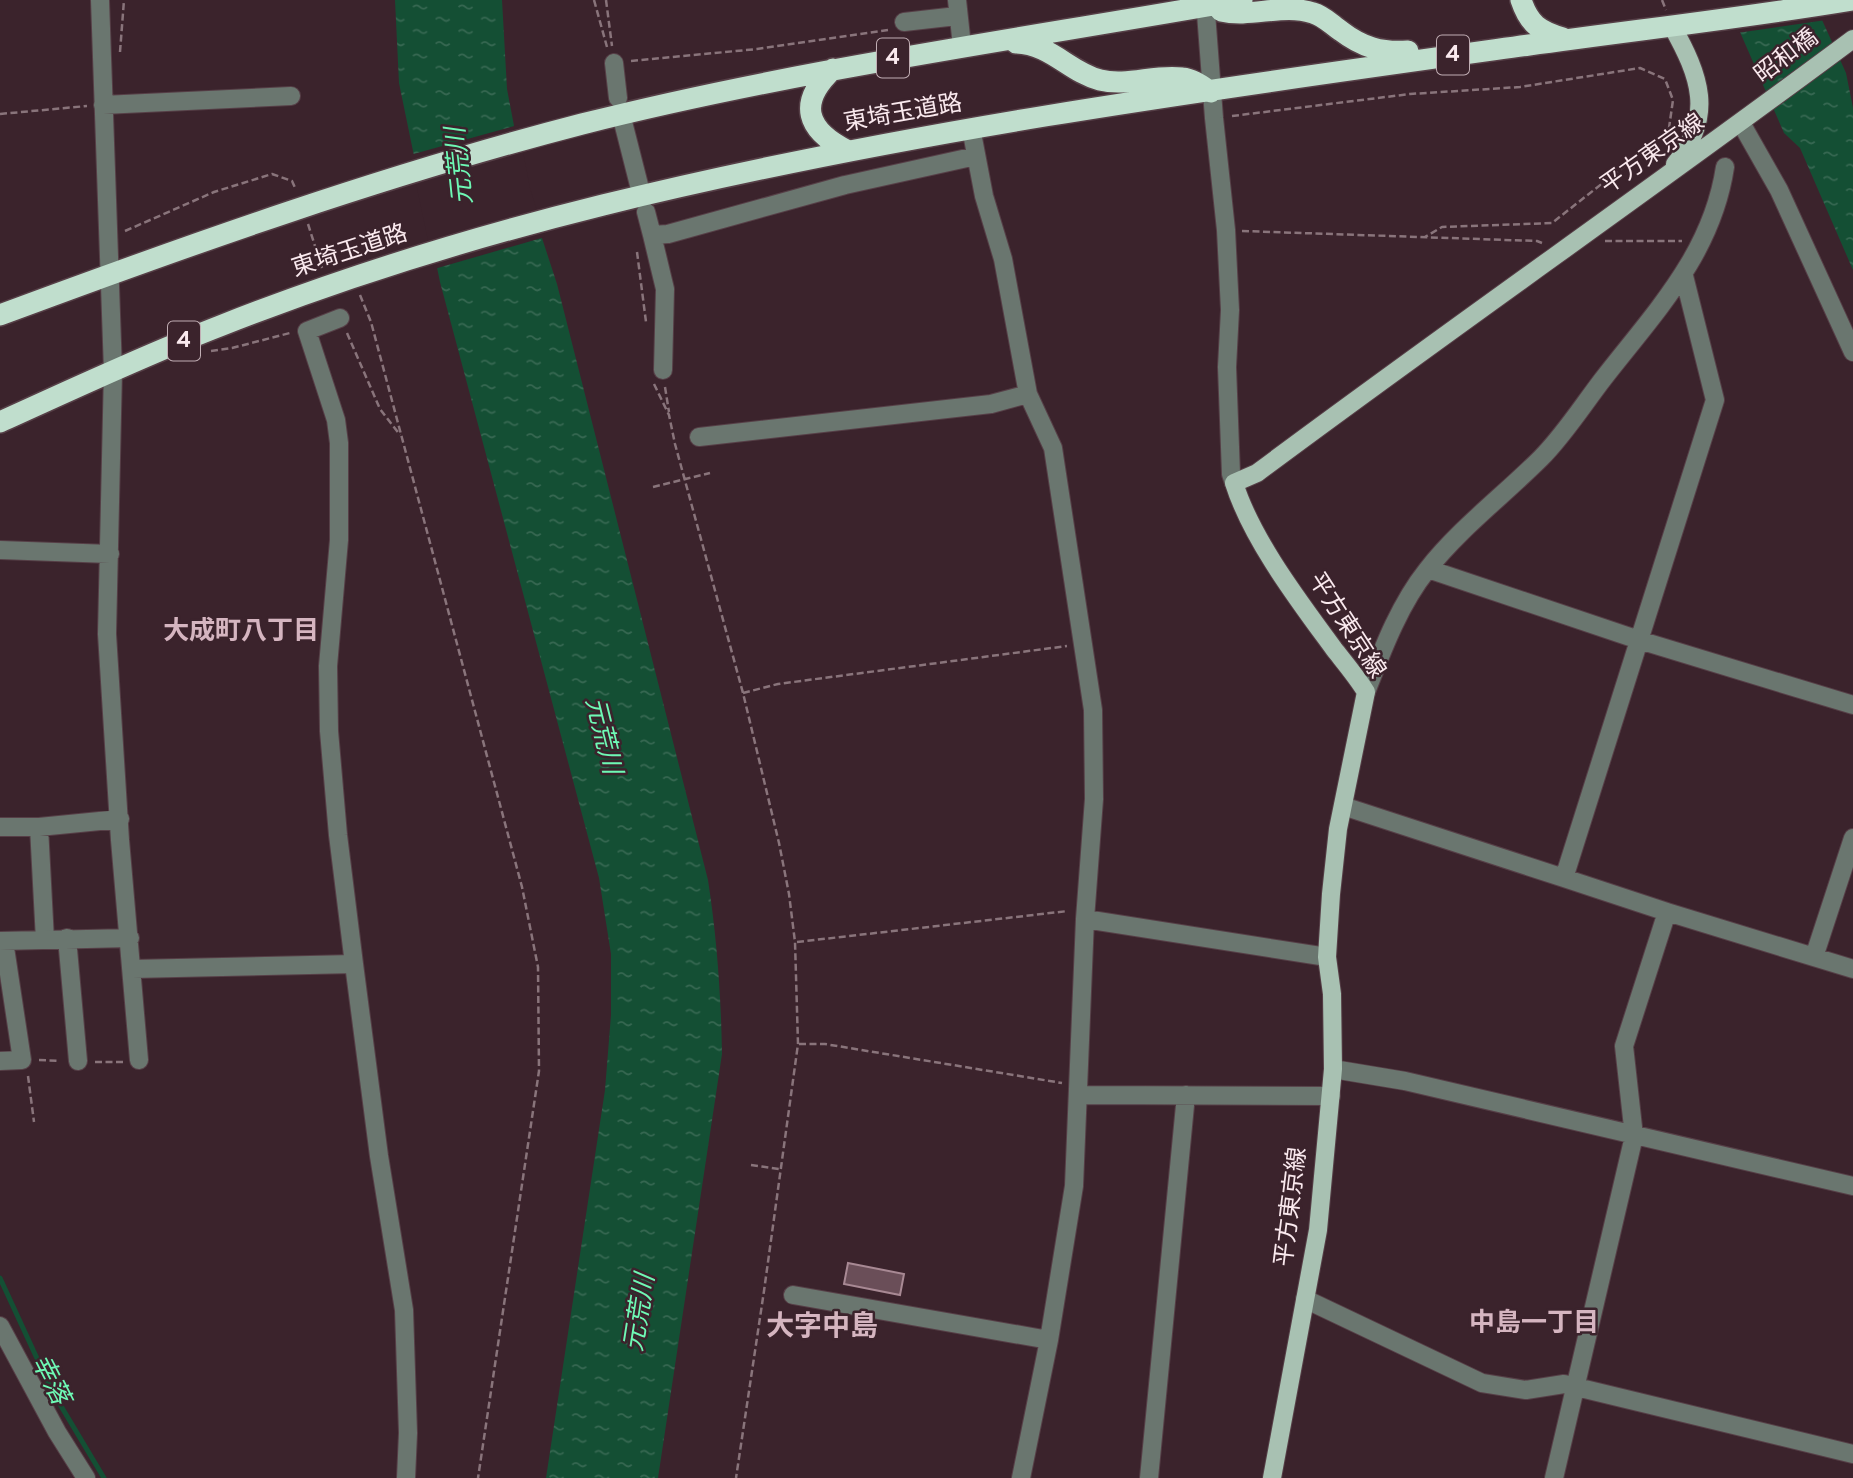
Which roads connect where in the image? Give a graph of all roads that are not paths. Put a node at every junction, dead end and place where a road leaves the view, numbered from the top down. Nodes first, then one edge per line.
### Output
1 (100, 0) edge
2 (1242, 0) edge
3 (1521, 0) edge
4 (1844, 1) edge
5 (1205, 3) edge
6 (957, 8) edge
7 (904, 22) road end
8 (1672, 26) junction
9 (1568, 39) junction
10 (1853, 39) edge
11 (987, 42) junction
12 (961, 46) junction
13 (1473, 52) junction
14 (614, 63) road end
15 (833, 69) junction
16 (1211, 92) junction
17 (291, 96) dead end
18 (618, 98) dead end
19 (103, 105) junction
20 (1746, 119) junction
21 (624, 122) dead end
22 (971, 128) junction
23 (848, 151) junction
24 (976, 156) junction
25 (1725, 167) dead end
26 (1661, 180) junction
27 (639, 185) dead end
28 (646, 212) dead end
29 (652, 235) junction
30 (111, 274) junction
31 (1684, 276) junction
32 (0, 315) edge
33 (340, 318) road end
34 (1853, 352) edge
35 (113, 371) junction
36 (658, 376) road end
37 (1028, 394) junction
38 (0, 422) edge
39 (699, 437) dead end
40 (1234, 483) junction
41 (0, 550) edge
42 (110, 554) junction
43 (1427, 569) junction
44 (1639, 640) junction
45 (1366, 692) junction
46 (1853, 705) edge
47 (1343, 806) junction
48 (120, 819) junction
49 (0, 827) edge
50 (39, 827) junction
51 (1853, 838) edge
52 (1564, 878) junction
53 (1667, 912) junction
54 (1085, 914) junction
55 (130, 937) junction
56 (67, 938) junction
57 (45, 940) junction
58 (2, 941) edge
59 (1327, 957) junction
60 (1814, 957) junction
61 (354, 964) junction
62 (132, 969) junction
63 (1853, 969) edge
64 (139, 1059) dead end
65 (0, 1061) edge
66 (78, 1061) dead end
67 (1333, 1069) junction
68 (1079, 1091) junction
69 (1186, 1095) junction
70 (1331, 1096) junction
71 (1634, 1136) junction
72 (1853, 1186) edge
73 (793, 1295) dead end
74 (1305, 1299) junction
75 (0, 1326) edge
76 (1049, 1339) junction
77 (1575, 1386) junction
78 (1853, 1454) edge
79 (86, 1478) edge
80 (406, 1478) edge
81 (1021, 1478) edge
82 (1149, 1478) edge
83 (1272, 1478) edge
84 (1554, 1478) edge

1 - 19 street
2 - 5 highway, 4
3 - 9 highway, 4
4 - 8 highway, 東埼玉道路 / 4
5 - 11 highway, 4
5 - 13 highway, 4
5 - 16 street
6 - 7 street
6 - 12 street
8 - 9 highway, 東埼玉道路 / 4
8 - 26 main road
9 - 13 highway, 東埼玉道路 / 4
10 - 20 main road, 昭和橋
11 - 12 highway, 4
11 - 16 highway, 4
12 - 15 highway, 4
13 - 16 highway, 東埼玉道路 / 4
14 - 18 street
15 - 23 highway
15 - 30 highway, 4
16 - 22 highway, 東埼玉道路 / 4
16 - 40 street
17 - 19 street
19 - 30 street
20 - 26 main road, 平方東京線
20 - 34 street
21 - 27 street
22 - 23 highway, 東埼玉道路 / 4
22 - 24 street
23 - 35 highway, 東埼玉道路 / 4
24 - 29 street
24 - 37 street
25 - 31 street
26 - 40 main road, 平方東京線
28 - 29 street
29 - 36 street
30 - 32 highway, 4
30 - 35 street
31 - 43 street
31 - 44 street
33 - 61 street
35 - 38 highway, 東埼玉道路 / 4
35 - 42 street
37 - 39 street
37 - 54 street
40 - 45 main road, 平方東京線
41 - 42 street
42 - 48 street
43 - 44 street
43 - 45 street
44 - 46 street
44 - 52 street
45 - 47 main road, 平方東京線
47 - 52 street
47 - 59 main road, 平方東京線
48 - 50 street
48 - 55 street
49 - 50 street
50 - 57 street
51 - 60 street
52 - 53 street
53 - 60 street
53 - 71 street
54 - 59 street
54 - 68 street
55 - 56 street
55 - 62 street
56 - 57 street
56 - 66 street
57 - 58 street
58 - 65 street
59 - 67 main road, 平方東京線
60 - 63 street
61 - 62 street
61 - 80 street
62 - 64 street
67 - 70 main road, 平方東京線
67 - 71 street
68 - 69 street
68 - 76 street
69 - 70 street
69 - 82 street
70 - 74 main road, 平方東京線
71 - 72 street
71 - 77 street
73 - 76 street
74 - 77 street
74 - 83 main road, 平方東京線
75 - 79 street
76 - 81 street
77 - 78 street
77 - 84 street

